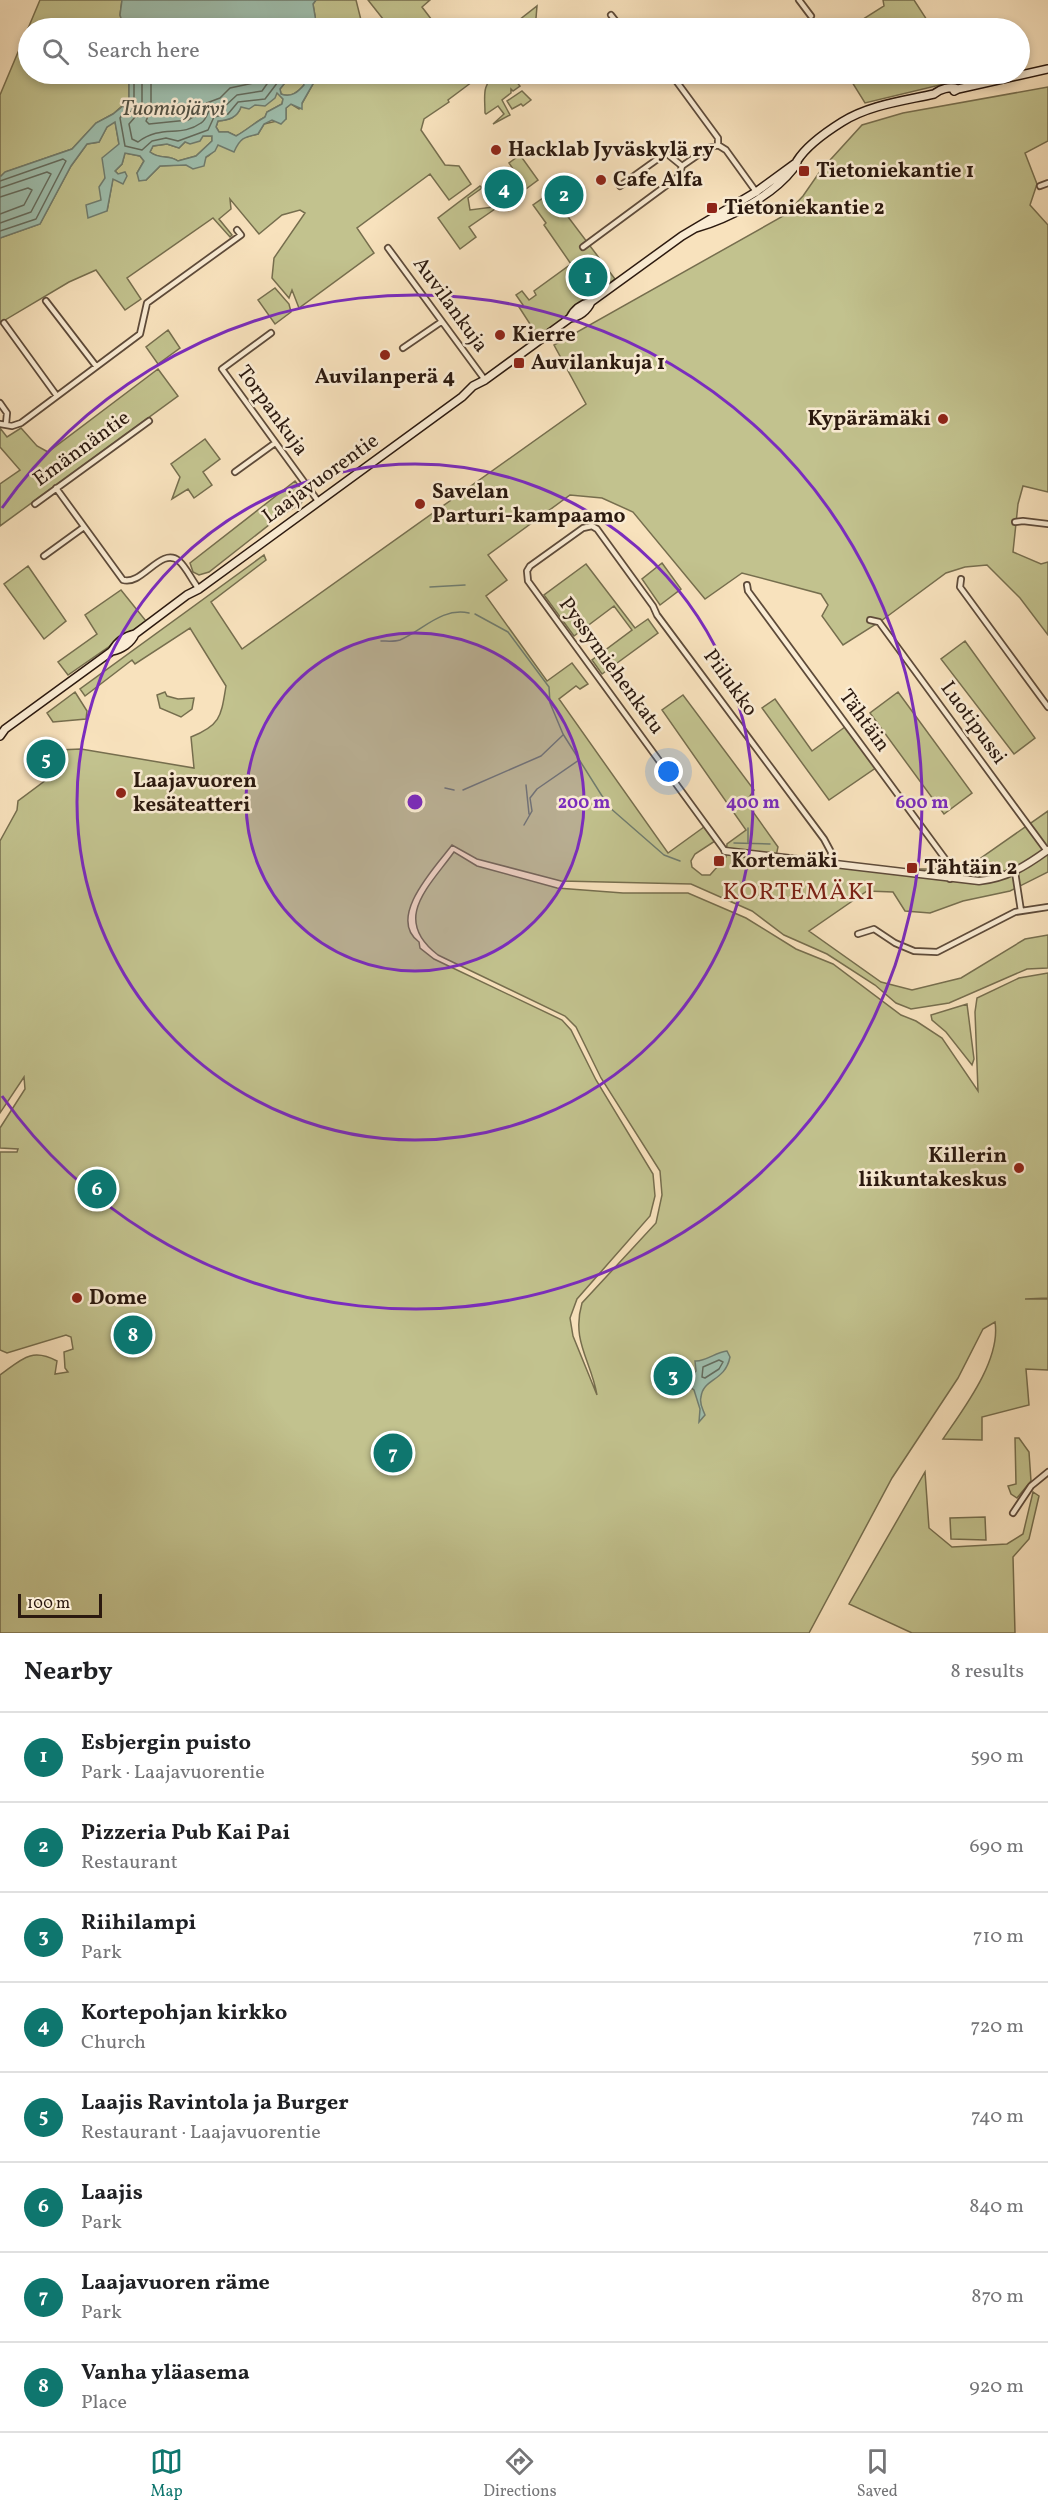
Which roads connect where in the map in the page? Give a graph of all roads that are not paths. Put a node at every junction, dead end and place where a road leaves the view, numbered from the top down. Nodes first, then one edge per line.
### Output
1 (799, 0) edge
2 (611, 15) dead end
3 (812, 16) dead end
4 (613, 18) edge
5 (1048, 69) edge
6 (1030, 73) edge
7 (678, 84) edge
8 (977, 84) edge
9 (718, 145) junction
10 (682, 166) junction
11 (1048, 183) edge
12 (620, 186) dead end
13 (1040, 186) dead end
14 (758, 194) junction
15 (237, 230) dead end
16 (583, 247) dead end
17 (388, 248) dead end
18 (46, 301) dead end
19 (441, 322) junction
20 (4, 323) dead end
21 (271, 333) dead end
22 (403, 348) dead end
23 (96, 366) junction
24 (485, 380) junction
25 (57, 396) junction
26 (0, 403) edge
27 (149, 421) dead end
28 (3, 424) edge
29 (275, 443) junction
30 (235, 472) dead end
31 (56, 488) junction
32 (318, 501) junction
33 (34, 504) dead end
34 (1015, 522) dead end
35 (1048, 524) edge
36 (592, 526) joint
37 (84, 527) junction
38 (44, 556) dead end
39 (961, 579) dead end
40 (747, 585) dead end
41 (199, 589) junction
42 (870, 620) dead end
43 (1048, 707) edge
44 (2, 730) edge
45 (0, 736) edge
46 (723, 848) joint
47 (1047, 850) edge
48 (831, 864) junction
49 (1015, 872) junction
50 (950, 879) junction
51 (1048, 907) edge
52 (1021, 911) junction
53 (858, 933) dead end
54 (1048, 1472) edge
55 (1012, 1513) dead end

1 - 3 street
2 - 4 street
5 - 6 main road, Laajavuorentie
7 - 9 street
8 - 14 main road, Laajavuorentie
9 - 10 street
9 - 14 street
10 - 12 street
10 - 16 street
11 - 13 street
14 - 24 main road, Laajavuorentie
15 - 23 street
17 - 19 street, Auvilankuja
18 - 23 street
19 - 22 street
19 - 24 street, Auvilankuja
20 - 25 street
21 - 29 street, Torpankuja
23 - 25 street
24 - 32 main road, Laajavuorentie
25 - 28 street
26 - 28 street
27 - 31 street, Emännäntie
29 - 30 street
29 - 32 street, Torpankuja
31 - 33 street, Emännäntie
31 - 37 street
32 - 41 main road, Laajavuorentie
34 - 35 street
36 - 46 street, Pyssymiehenkatu
36 - 48 street, Piilukko
37 - 38 street
37 - 41 street
39 - 43 street
40 - 50 street, Tähtäin
41 - 44 main road, Laajavuorentie
42 - 47 street, Luotipussi
44 - 45 main road, Laajavuorentie
46 - 48 street, Pyssymiehenkatu
47 - 49 street, Pyssymiehenkatu
48 - 50 street, Pyssymiehenkatu
49 - 50 street, Pyssymiehenkatu
49 - 52 street
51 - 52 street
52 - 53 street
54 - 55 street

